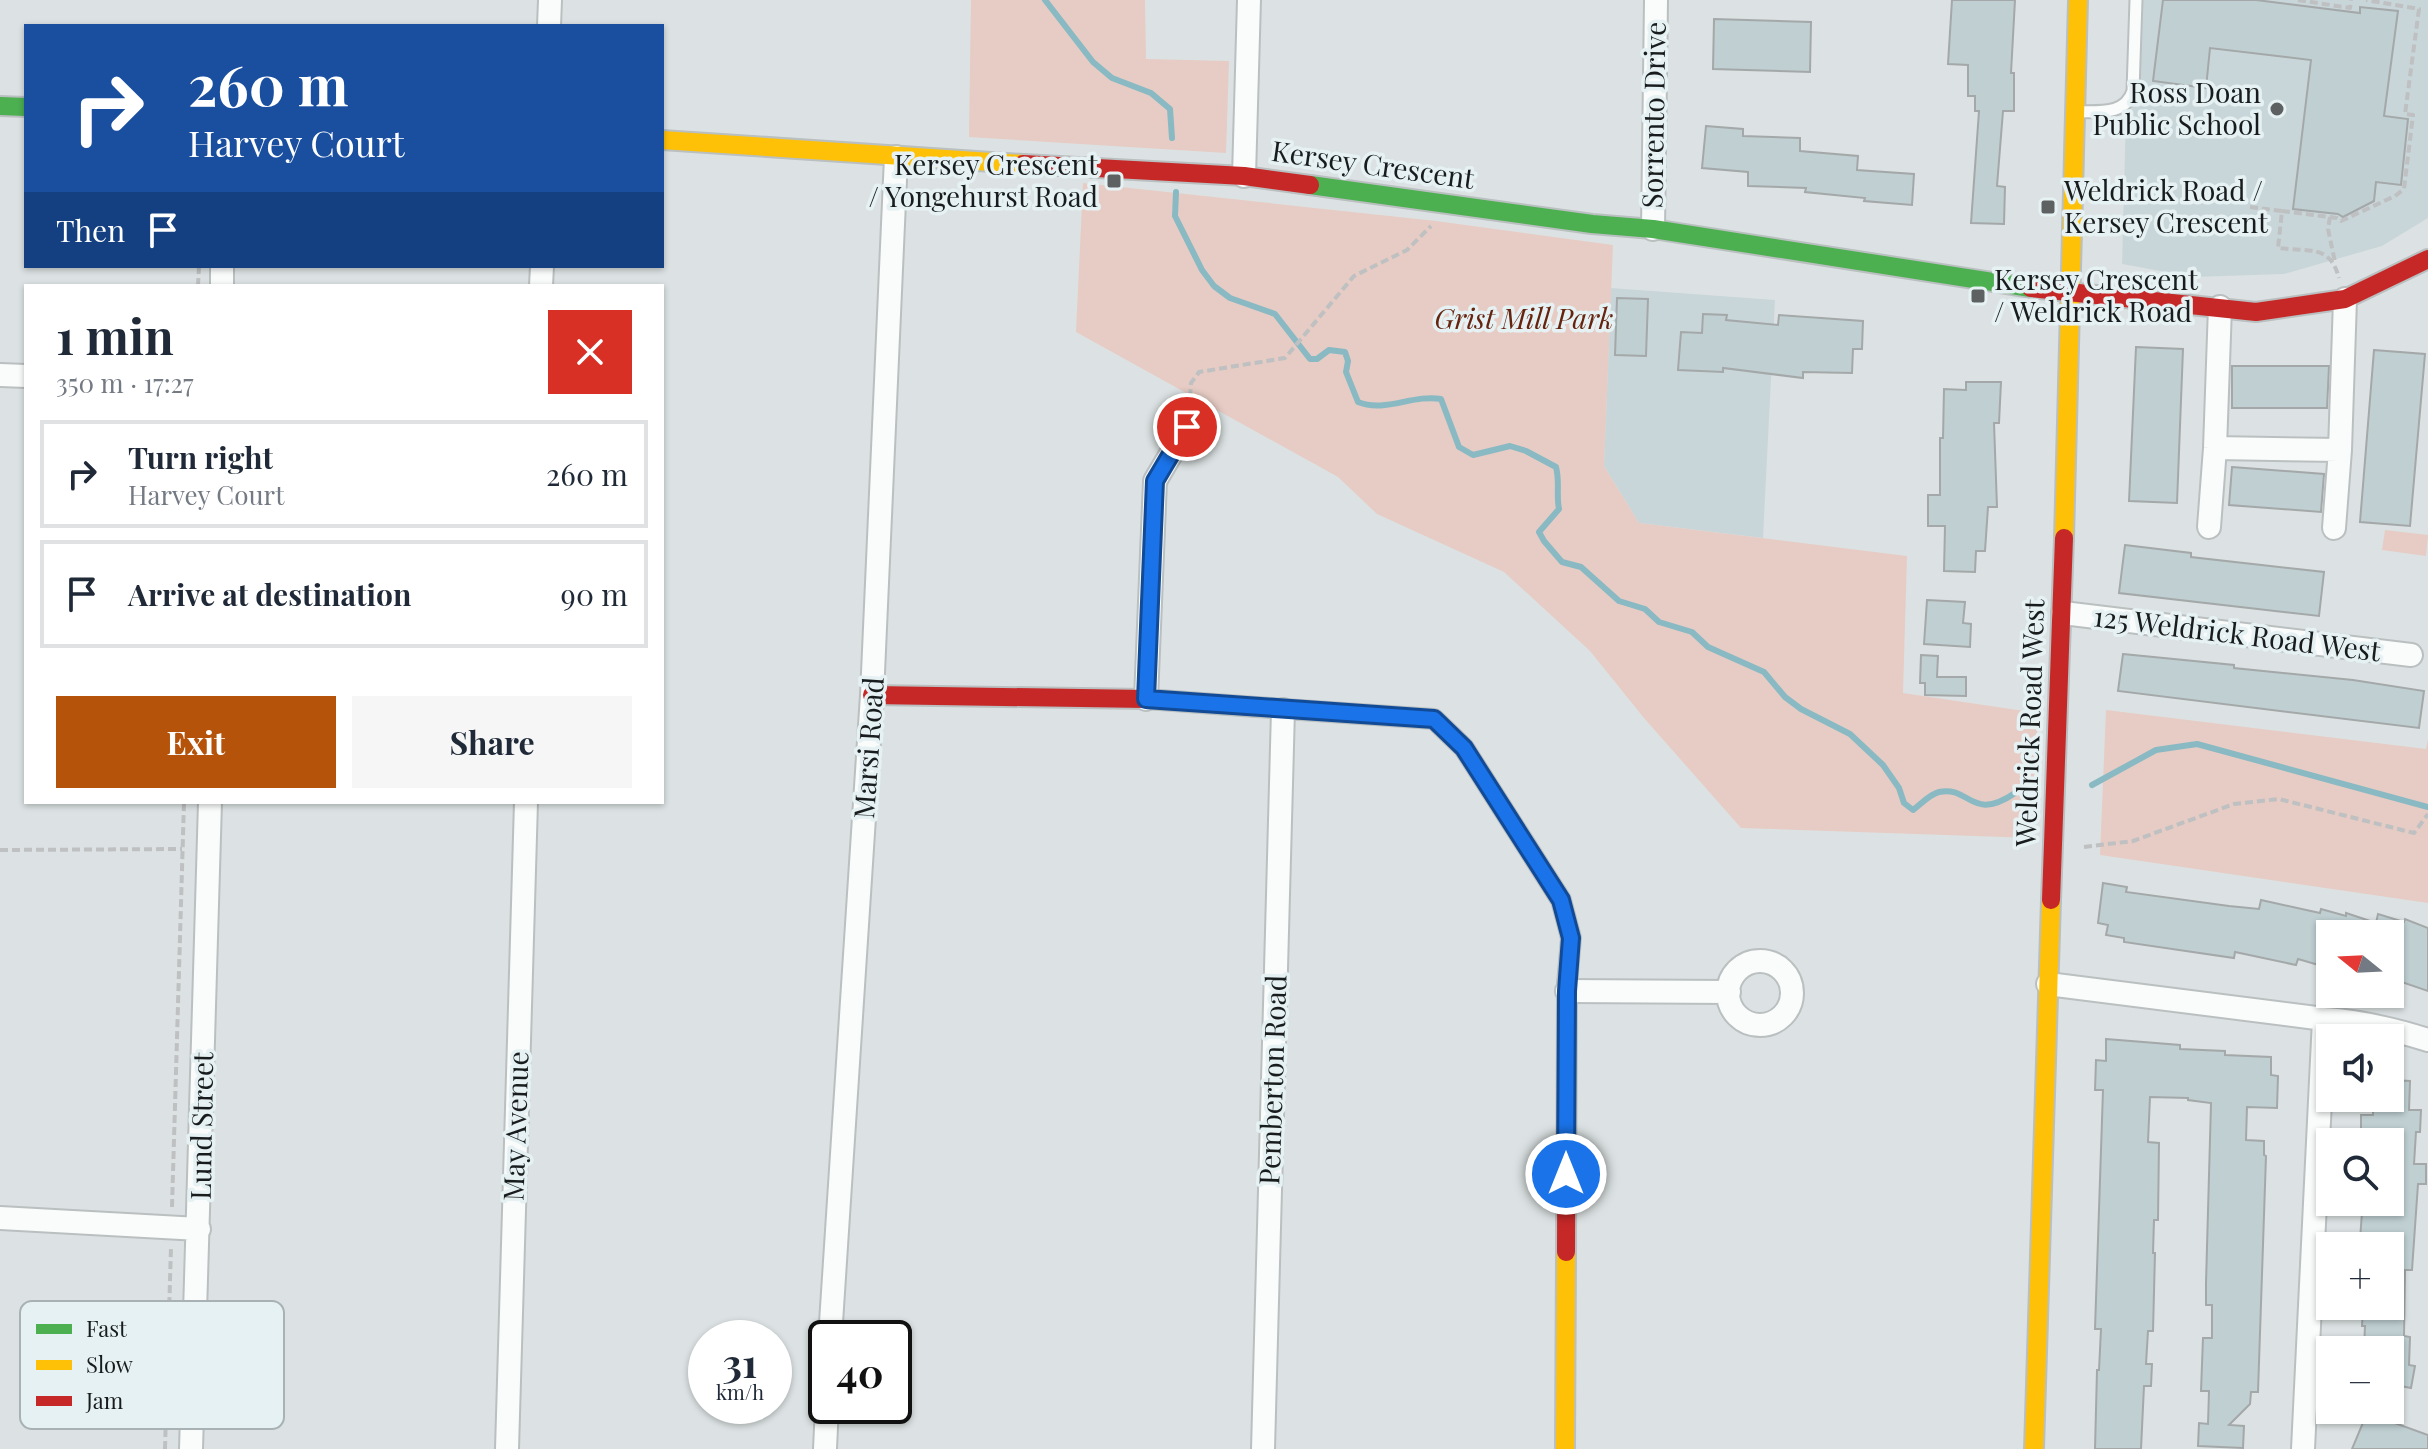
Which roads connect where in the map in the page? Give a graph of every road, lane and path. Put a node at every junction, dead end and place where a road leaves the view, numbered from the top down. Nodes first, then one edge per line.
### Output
1 (550, 0) edge
2 (1249, 0) edge
3 (1656, 0) edge
4 (2078, 0) edge
5 (2136, 0) edge
6 (2298, 0) edge
7 (2351, 0) edge
8 (2366, 0) edge
9 (549, 24) edge
10 (0, 106) edge
11 (24, 107) edge
12 (2074, 112) junction
13 (664, 140) edge
14 (896, 157) junction
15 (1244, 176) junction
16 (2250, 207) dead end
17 (2282, 211) junction
18 (2330, 217) junction
19 (1436, 221) dead end
20 (1653, 229) junction
21 (2428, 259) edge
22 (2335, 263) junction
23 (2071, 294) junction
24 (2345, 299) junction
25 (2220, 307) junction
26 (0, 375) edge
27 (24, 376) edge
28 (1187, 427) joint
29 (2215, 448) junction
30 (2340, 450) junction
31 (2209, 527) dead end
32 (2334, 528) dead end
33 (2063, 613) junction
34 (2411, 655) dead end
35 (872, 695) junction
36 (1146, 699) junction
37 (1283, 710) junction
38 (184, 804) edge
39 (210, 804) edge
40 (526, 804) edge
41 (2427, 816) edge
42 (2084, 847) dead end
43 (182, 849) junction
44 (209, 849) junction
45 (0, 850) edge
46 (2048, 984) junction
47 (1567, 991) junction
48 (1729, 992) dead end
49 (2324, 1019) junction
50 (2428, 1040) edge
51 (0, 1218) edge
52 (172, 1228) junction
53 (199, 1229) junction
54 (170, 1301) edge
55 (196, 1301) edge
56 (831, 1320) edge
57 (826, 1424) edge
58 (166, 1429) edge
59 (192, 1429) edge
60 (165, 1449) edge
61 (191, 1449) edge
62 (507, 1449) edge
63 (825, 1449) edge
64 (1263, 1449) edge
65 (1565, 1449) edge
66 (2034, 1449) edge
67 (2303, 1449) edge

1 - 9 street
2 - 15 street
3 - 20 street, Sorrento Drive
4 - 12 street, Weldrick Road West
5 - 12 lane
6 - 7 path
8 - 18 path
10 - 11 street
12 - 23 street, Weldrick Road West
13 - 14 street, Kersey Crescent
14 - 15 street, Kersey Crescent
14 - 35 street, Marsi Road
15 - 20 street, Kersey Crescent
16 - 17 path
17 - 18 path
17 - 22 path
18 - 22 path
19 - 28 path
20 - 23 street, Kersey Crescent
21 - 24 street, Kersey Crescent
22 - 24 path
23 - 25 street, Kersey Crescent
23 - 33 street, Weldrick Road West
24 - 25 street, Kersey Crescent
24 - 30 street
25 - 29 street
26 - 27 street
28 - 36 street
29 - 30 street
29 - 31 street
30 - 32 street
33 - 34 street, 125 Weldrick Road West
33 - 46 street, Weldrick Road West
35 - 36 street
35 - 56 street, Marsi Road
36 - 37 street
37 - 47 street
37 - 64 street, Pemberton Road
38 - 43 path
39 - 44 street, Lund Street
40 - 62 street, May Avenue
41 - 42 path
43 - 44 path
43 - 45 path
43 - 52 path
44 - 53 street, Lund Street
46 - 49 street
46 - 66 street, Weldrick Road West
47 - 48 street
47 - 65 street
49 - 50 street
49 - 67 street
51 - 52 street
52 - 53 street
52 - 54 path
53 - 55 street, Lund Street
57 - 63 street
58 - 60 path
59 - 61 street, Lund Street

